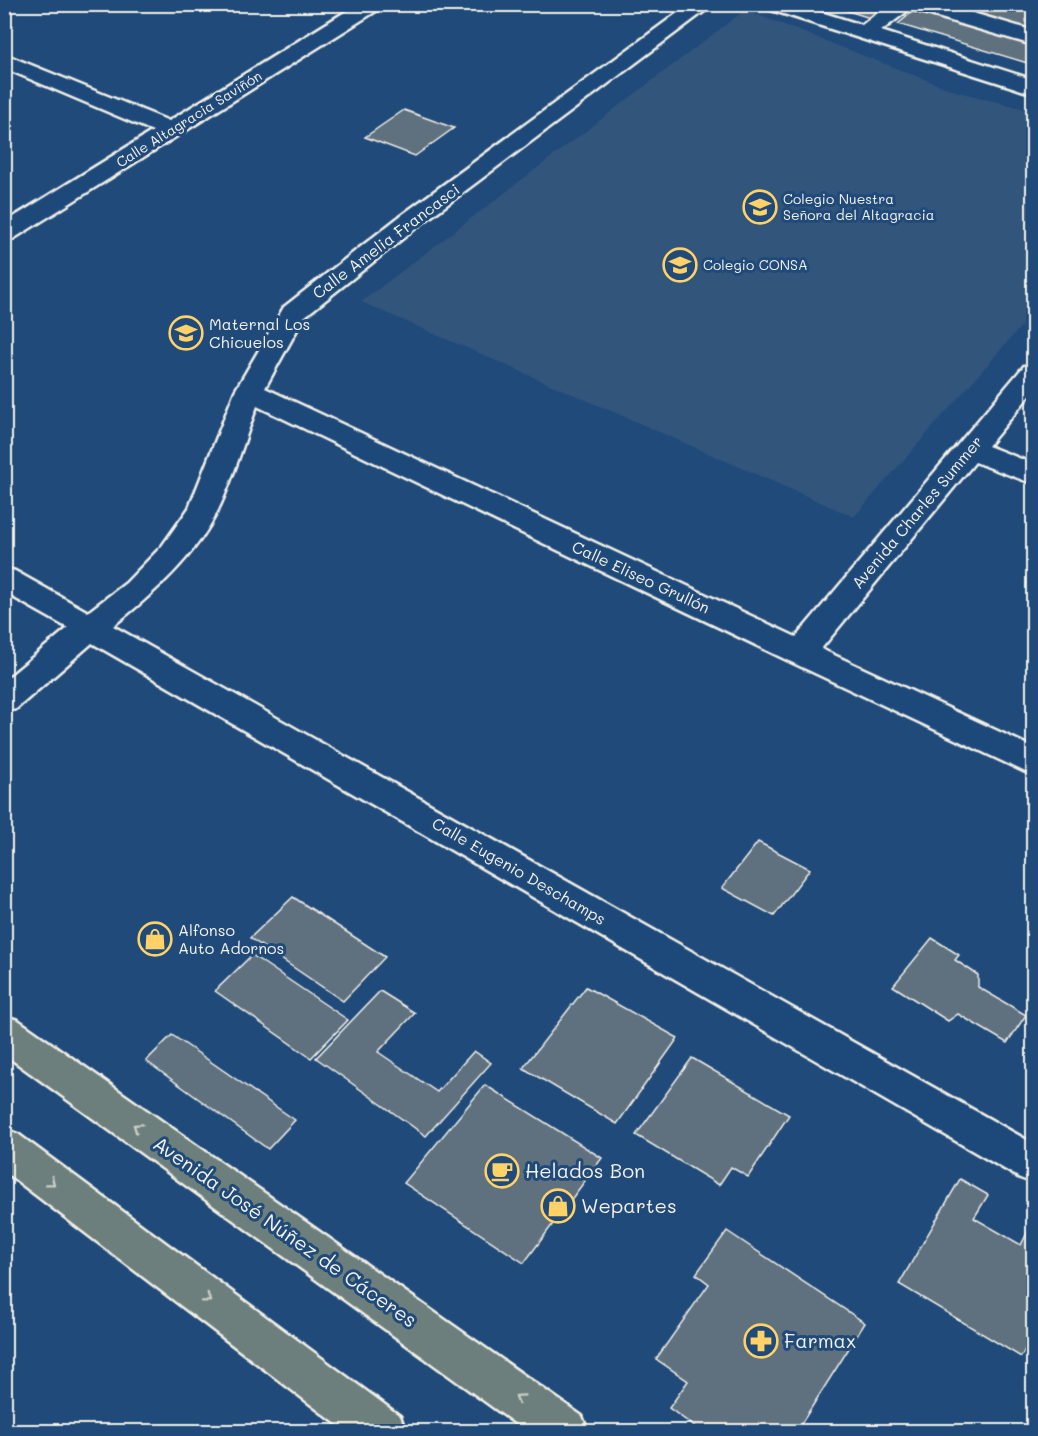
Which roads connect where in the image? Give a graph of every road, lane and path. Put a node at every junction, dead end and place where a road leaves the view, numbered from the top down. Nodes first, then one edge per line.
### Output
1 (330, 4) edge
2 (704, 4) edge
3 (772, 4) edge
4 (903, 4) edge
5 (917, 4) edge
6 (366, 10) edge
7 (864, 34) junction
8 (1033, 38) edge
9 (4, 60) edge
10 (1034, 87) edge
11 (170, 130) junction
12 (4, 234) edge
13 (1034, 372) edge
14 (249, 391) junction
15 (969, 448) junction
16 (1034, 475) edge
17 (4, 578) edge
18 (90, 627) junction
19 (800, 653) junction
20 (4, 700) edge
21 (1034, 763) edge
22 (4, 1032) edge
23 (4, 1147) edge
24 (1034, 1165) edge
25 (384, 1431) edge
26 (566, 1431) edge

1 - 6 street
2 - 14 street, Calle Amelia Francasci
3 - 7 street
4 - 7 street
5 - 8 street
6 - 11 street, Calle Altagracia Saviñón
7 - 10 street
9 - 11 street
11 - 12 street, Calle Altagracia Saviñón
13 - 15 street, Avenida Charles Summer
14 - 18 street, Calle Amelia Francasci
14 - 19 street, Calle Eliseo Grullón
15 - 16 street
15 - 19 street, Avenida Charles Summer
17 - 18 street, Calle Eugenio Deschamps
18 - 20 street, Calle Amelia Francasci
18 - 24 street, Calle Eugenio Deschamps
19 - 21 street, Calle Eliseo Grullón
26 -> 22 main road, Avenida José Núñez de Cáceres
23 -> 25 main road

